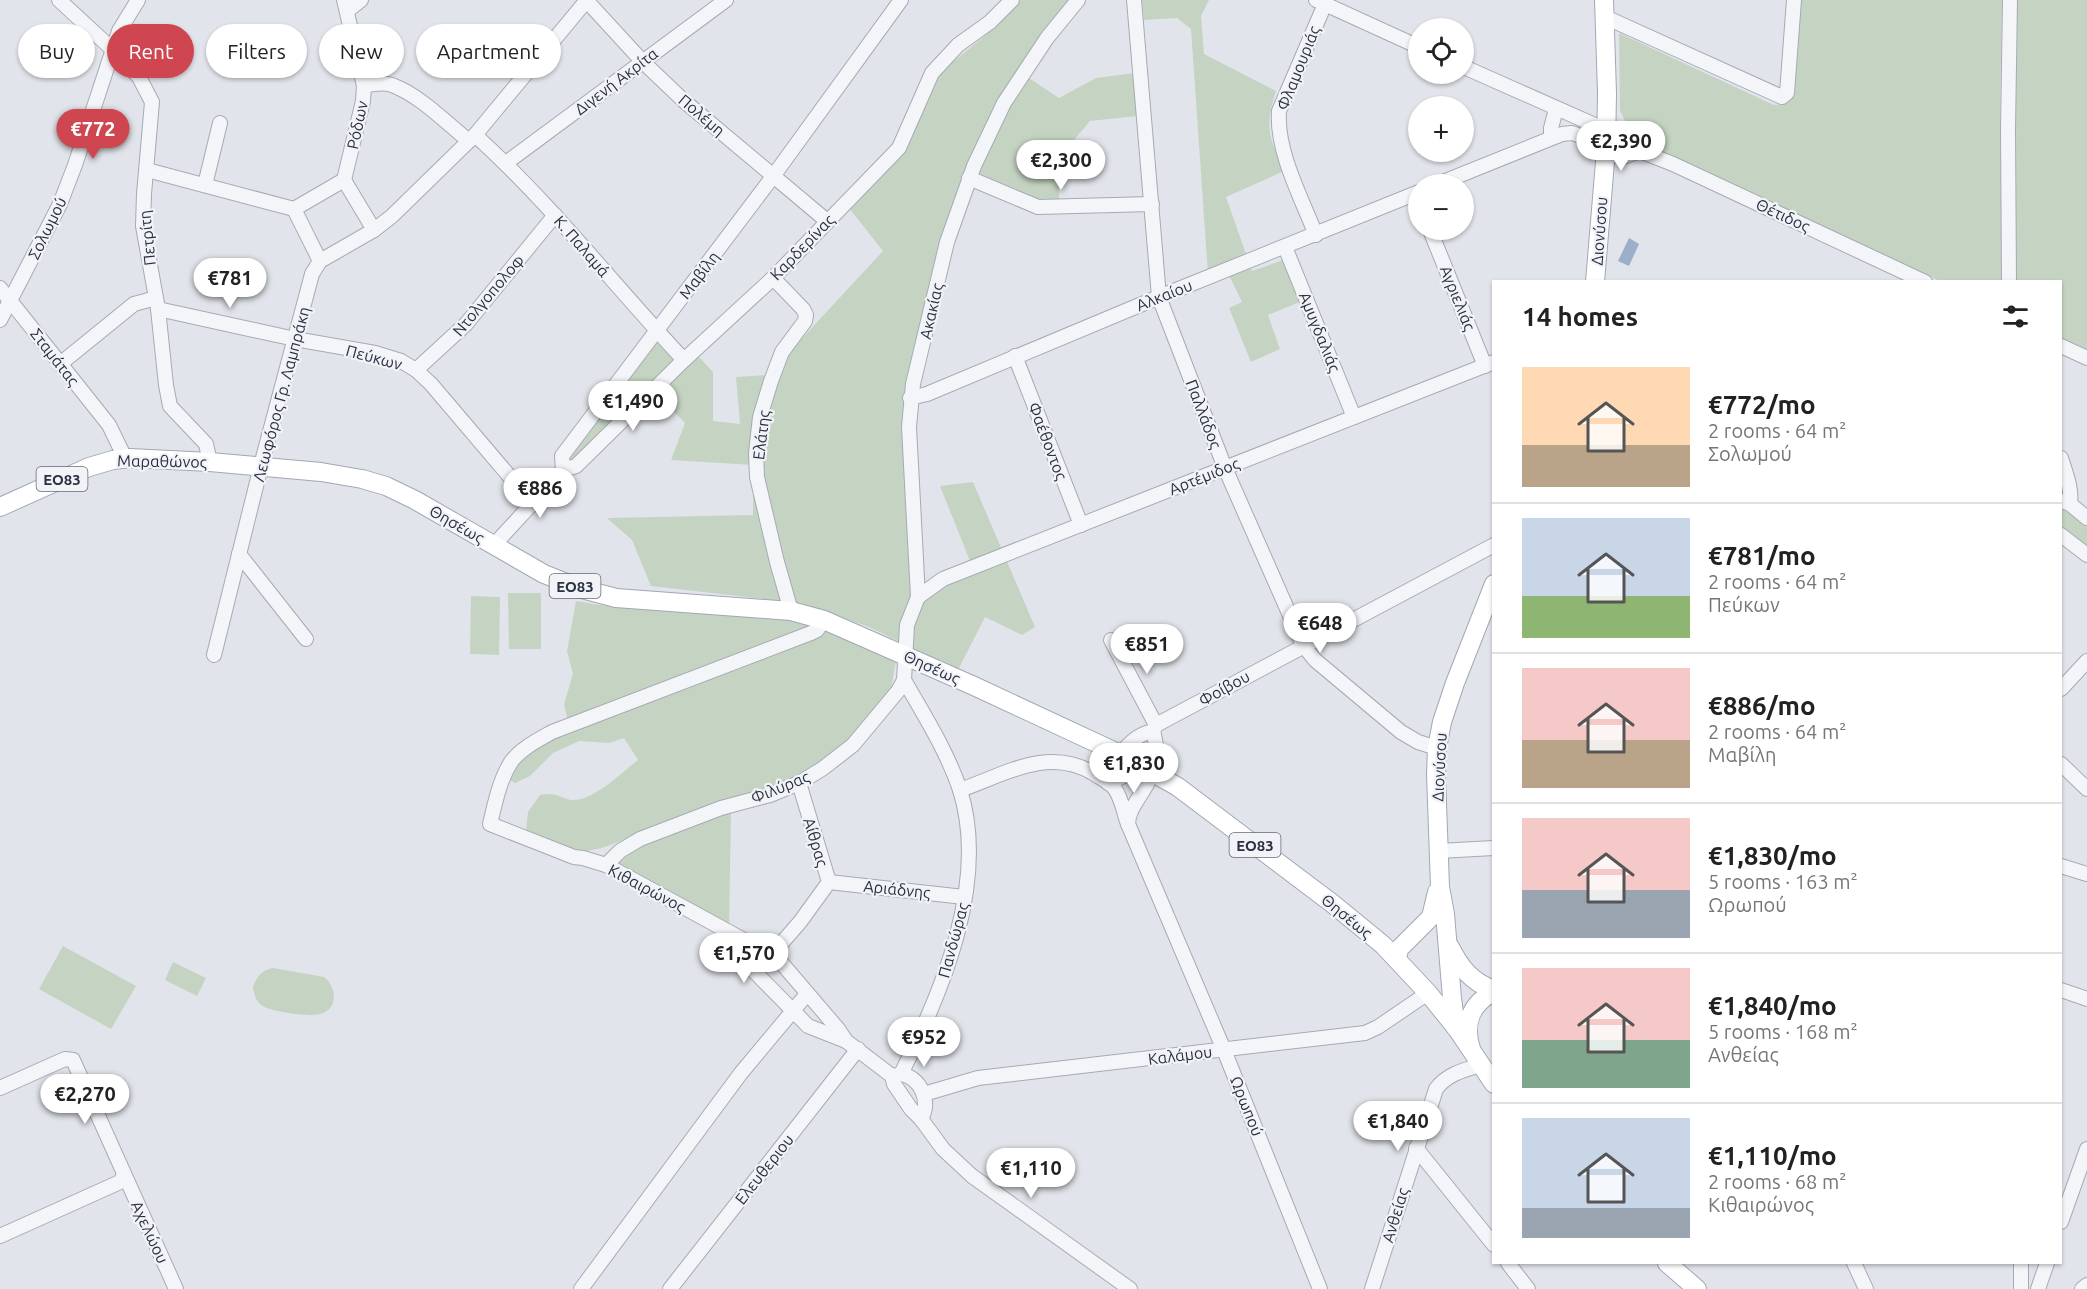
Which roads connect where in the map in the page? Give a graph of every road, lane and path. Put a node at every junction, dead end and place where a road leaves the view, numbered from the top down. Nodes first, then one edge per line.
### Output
1 (59, 0) edge
2 (138, 0) edge
3 (361, 0) edge
4 (586, 0) edge
5 (726, 0) edge
6 (901, 0) edge
7 (1011, 0) edge
8 (1078, 0) edge
9 (1134, 0) edge
10 (1794, 0) edge
11 (2010, 0) edge
12 (1320, 2) edge
13 (1604, 4) edge
14 (346, 5) edge
15 (123, 24) edge
16 (1408, 42) edge
17 (107, 44) edge
18 (642, 61) junction
19 (107, 65) edge
20 (1474, 72) edge
21 (140, 78) edge
22 (364, 86) junction
23 (1556, 109) junction
24 (220, 123) dead end
25 (1606, 130) junction
26 (1551, 137) junction
27 (472, 138) junction
28 (1606, 150) junction
29 (1640, 151) junction
30 (506, 163) junction
31 (147, 170) junction
32 (1462, 174) edge
33 (774, 175) junction
34 (969, 178) junction
35 (344, 180) junction
36 (205, 185) junction
37 (1408, 200) edge
38 (1152, 204) junction
39 (294, 209) junction
40 (555, 215) junction
41 (827, 221) junction
42 (374, 230) junction
43 (1316, 235) junction
44 (1434, 240) edge
45 (1285, 247) junction
46 (320, 261) junction
47 (773, 278) junction
48 (1595, 280) edge
49 (1921, 280) edge
50 (2009, 280) edge
51 (0, 288) edge
52 (1159, 297) junction
53 (9, 300) junction
54 (157, 304) junction
55 (0, 320) edge
56 (657, 331) junction
57 (295, 339) junction
58 (2062, 346) edge
59 (1015, 356) junction
60 (2087, 358) edge
61 (684, 360) junction
62 (60, 364) junction
63 (1490, 364) edge
64 (416, 370) junction
65 (910, 398) junction
66 (1354, 417) junction
67 (130, 458) junction
68 (2062, 461) edge
69 (210, 462) junction
70 (261, 467) junction
71 (1225, 468) junction
72 (562, 470) junction
73 (2065, 502) edge
74 (533, 504) junction
75 (0, 507) edge
76 (2087, 518) edge
77 (1081, 525) junction
78 (2062, 535) edge
79 (494, 545) junction
80 (1492, 545) edge
81 (239, 554) junction
82 (2087, 555) edge
83 (1492, 590) edge
84 (918, 597) junction
85 (791, 611) junction
86 (824, 620) junction
87 (306, 639) dead end
88 (1111, 640) dead end
89 (1303, 645) junction
90 (214, 655) dead end
91 (905, 655) junction
92 (2087, 661) edge
93 (904, 680) junction
94 (2062, 688) edge
95 (1154, 728) junction
96 (1437, 748) junction
97 (1120, 754) junction
98 (2062, 765) edge
99 (1145, 768) junction
100 (799, 783) junction
101 (1108, 783) junction
102 (2087, 789) edge
103 (960, 790) junction
104 (1128, 824) junction
105 (1492, 848) edge
106 (1438, 851) junction
107 (606, 866) junction
108 (2062, 866) edge
109 (2087, 874) edge
110 (829, 882) junction
111 (1440, 887) junction
112 (964, 897) junction
113 (1445, 914) junction
114 (1368, 932) junction
115 (1416, 933) junction
116 (1448, 944) junction
117 (753, 945) junction
118 (773, 953) junction
119 (1397, 959) junction
120 (1492, 990) edge
121 (2062, 990) edge
122 (1492, 992) edge
123 (1428, 993) junction
124 (807, 994) junction
125 (2087, 999) edge
126 (793, 1012) junction
127 (1457, 1029) junction
128 (852, 1045) junction
129 (1224, 1050) junction
130 (1477, 1059) junction
131 (896, 1075) junction
132 (1492, 1081) edge
133 (0, 1088) edge
134 (924, 1094) junction
135 (921, 1119) junction
136 (1416, 1148) junction
137 (2087, 1149) edge
138 (124, 1175) junction
139 (2066, 1191) edge
140 (2062, 1216) edge
141 (1489, 1229) edge
142 (0, 1236) edge
143 (1509, 1264) edge
144 (1667, 1264) edge
145 (1854, 1264) edge
146 (2021, 1264) edge
147 (2047, 1264) edge
148 (2087, 1285) edge
149 (176, 1289) edge
150 (581, 1289) edge
151 (670, 1289) edge
152 (1130, 1289) edge
153 (1320, 1289) edge
154 (1372, 1289) edge
155 (1528, 1289) edge
156 (1697, 1289) edge
157 (1866, 1289) edge
158 (2021, 1289) edge
159 (2038, 1289) edge
160 (2082, 1289) edge

1 - 17 street, Πετρίτη
2 - 15 street, Σολωμού
3 - 14 street
4 - 18 street, Πολέμη
4 - 27 street
5 - 18 street, Διγενή Ακρίτα
6 - 33 street, Μαβίλη
7 - 41 street, Καρδερίνας
8 - 34 street, Ακακίας
9 - 38 street, Παλλάδος
10 - 13 street
11 - 50 street
12 - 16 street
12 - 43 street, Φλαμουριάς
13 - 25 main road, Διονύσου
14 - 22 street, Ρόδων
18 - 30 street, Διγενή Ακρίτα
18 - 33 street, Πολέμη
19 - 53 street, Σολωμού
20 - 23 street, Θέτιδος
21 - 31 street, Πετρίτη
22 - 27 street, Κ. Παλαμά
22 - 35 street, Ρόδων
23 - 25 street, Θέτιδος
23 - 26 street
24 - 36 street
25 - 28 main road, Διονύσου
25 - 29 street, Θέτιδος
26 - 28 street
26 - 32 street
27 - 30 street, Κ. Παλαμά
27 - 42 street
28 - 29 street, Θέτιδος
28 - 48 main road, Διονύσου
29 - 49 street, Θέτιδος
30 - 40 street, Κ. Παλαμά
31 - 36 street
31 - 54 street, Πετρίτη
33 - 41 street, Πολέμη
33 - 56 street, Μαβίλη
34 - 38 street
34 - 65 street, Ακακίας
35 - 39 street
35 - 42 street
36 - 39 street
37 - 43 street, Αλκαίου
38 - 52 street, Παλλάδος
39 - 46 street
40 - 56 street, Κ. Παλαμά
40 - 64 street, Ντολγοπολοφ
41 - 47 street, Καρδερίνας
42 - 46 street
43 - 45 street, Αλκαίου
44 - 63 street, Αγριελιάς
45 - 52 street, Αλκαίου
45 - 66 street, Αμυγδαλιάς
46 - 57 street, Λεωφόρος Γρ. Λαμπράκη
47 - 61 street, Καρδερίνας
47 - 85 street, Ελάτης
51 - 53 street, Σταμάτας
52 - 59 street, Αλκαίου
52 - 71 street, Παλλάδος
53 - 55 street, Σολωμού
53 - 62 street, Σταμάτας
54 - 57 street, Πεύκων
54 - 62 street
54 - 69 street, Πετρίτη
56 - 61 street, Κ. Παλαμά
56 - 72 street, Μαβίλη
57 - 64 street, Πεύκων
57 - 70 street, Λεωφόρος Γρ. Λαμπράκη
58 - 60 street
59 - 65 street, Αλκαίου
59 - 77 street, Φαέθοντος
61 - 72 street, Καρδερίνας
62 - 67 street, Σταμάτας
63 - 66 street, Αρτέμιδος
64 - 74 street, Πεύκων
65 - 84 street, Ακακίας
66 - 71 street, Αρτέμιδος
67 - 69 main road, Μαραθώνος / ΕΟ83
67 - 75 main road, Μαραθώνος / ΕΟ83
68 - 73 street
69 - 70 main road, Μαραθώνος / ΕΟ83
70 - 79 main road, Θησέως / ΕΟ83
70 - 81 street, Λεωφόρος Γρ. Λαμπράκη
71 - 77 street, Αρτέμιδος
71 - 89 street, Παλλάδος
72 - 74 street, Μαβίλη
73 - 76 street
74 - 79 street, Μαβίλη
77 - 84 street, Αρτέμιδος
78 - 82 street
79 - 85 main road, Θησέως / ΕΟ83
80 - 89 street, Φοίβου
81 - 87 street
81 - 90 street, Λεωφόρος Γρ. Λαμπράκη
83 - 96 main road, Διονύσου
84 - 91 street, Ακακίας
85 - 86 main road, Θησέως / ΕΟ83
86 - 91 main road, Θησέως / ΕΟ83
86 - 107 street, Κιθαιρώνος
88 - 95 street
89 - 95 street, Φοίβου
89 - 96 street, Παλλάδος
91 - 93 street
91 - 97 main road, Θησέως / ΕΟ83
92 - 94 street
93 - 100 street, Φιλύρας
93 - 103 street, Πανδώρας
95 - 97 street, Φοίβου
95 - 99 street
96 - 106 main road, Διονύσου
97 - 99 main road, Θησέως / ΕΟ83
98 - 102 street
99 - 101 street
99 - 104 street
99 - 114 main road, Θησέως / ΕΟ83
100 - 107 street, Φιλύρας
100 - 110 street, Αίθρας
101 - 103 street
101 - 104 street, Ωρωπού
103 - 112 street, Πανδώρας
104 - 129 street, Ωρωπού
105 - 106 street
106 - 111 main road, Διονύσου
107 - 117 street, Κιθαιρώνος
108 - 109 street
110 - 112 street, Αριάδνης
110 - 118 street, Αίθρας
111 - 113 main road, Διονύσου
111 - 115 main road, Διονύσου
112 - 131 street, Πανδώρας
113 - 116 main road, Διονύσου
113 - 119 main road
114 - 115 main road
114 - 119 main road, Θησέως / ΕΟ83
115 - 119 main road, Διονύσου
116 - 120 main road
116 - 127 main road, Διονύσου
117 - 118 street, Κιθαιρώνος
117 - 126 street
118 - 124 street, Κιθαιρώνος
119 - 123 main road, Θησέως / ΕΟ83
121 - 125 street
122 - 130 main road
123 - 127 main road, Θησέως / ΕΟ83
123 - 129 street, Καλάμου
124 - 126 street
124 - 128 street, Κιθαιρώνος
126 - 128 street
126 - 150 street
127 - 130 main road, Θησέως / ΕΟ83
128 - 131 street, Κιθαιρώνος
128 - 151 street, Ελευθεριου
129 - 134 street, Καλάμου
129 - 153 street, Ωρωπού
130 - 132 main road, Θησέως / ΕΟ83
130 - 136 street, Ανθείας
131 - 134 street
131 - 135 street, Κιθαιρώνος
133 - 138 street, Αχελώου
134 - 135 street
135 - 152 street, Κιθαιρώνος
136 - 141 street
136 - 154 street, Ανθείας
137 - 139 street
138 - 142 street
138 - 149 street, Αχελώου
139 - 140 street
143 - 155 street
144 - 156 main road
145 - 157 street
146 - 158 street
147 - 159 street
148 - 160 street

